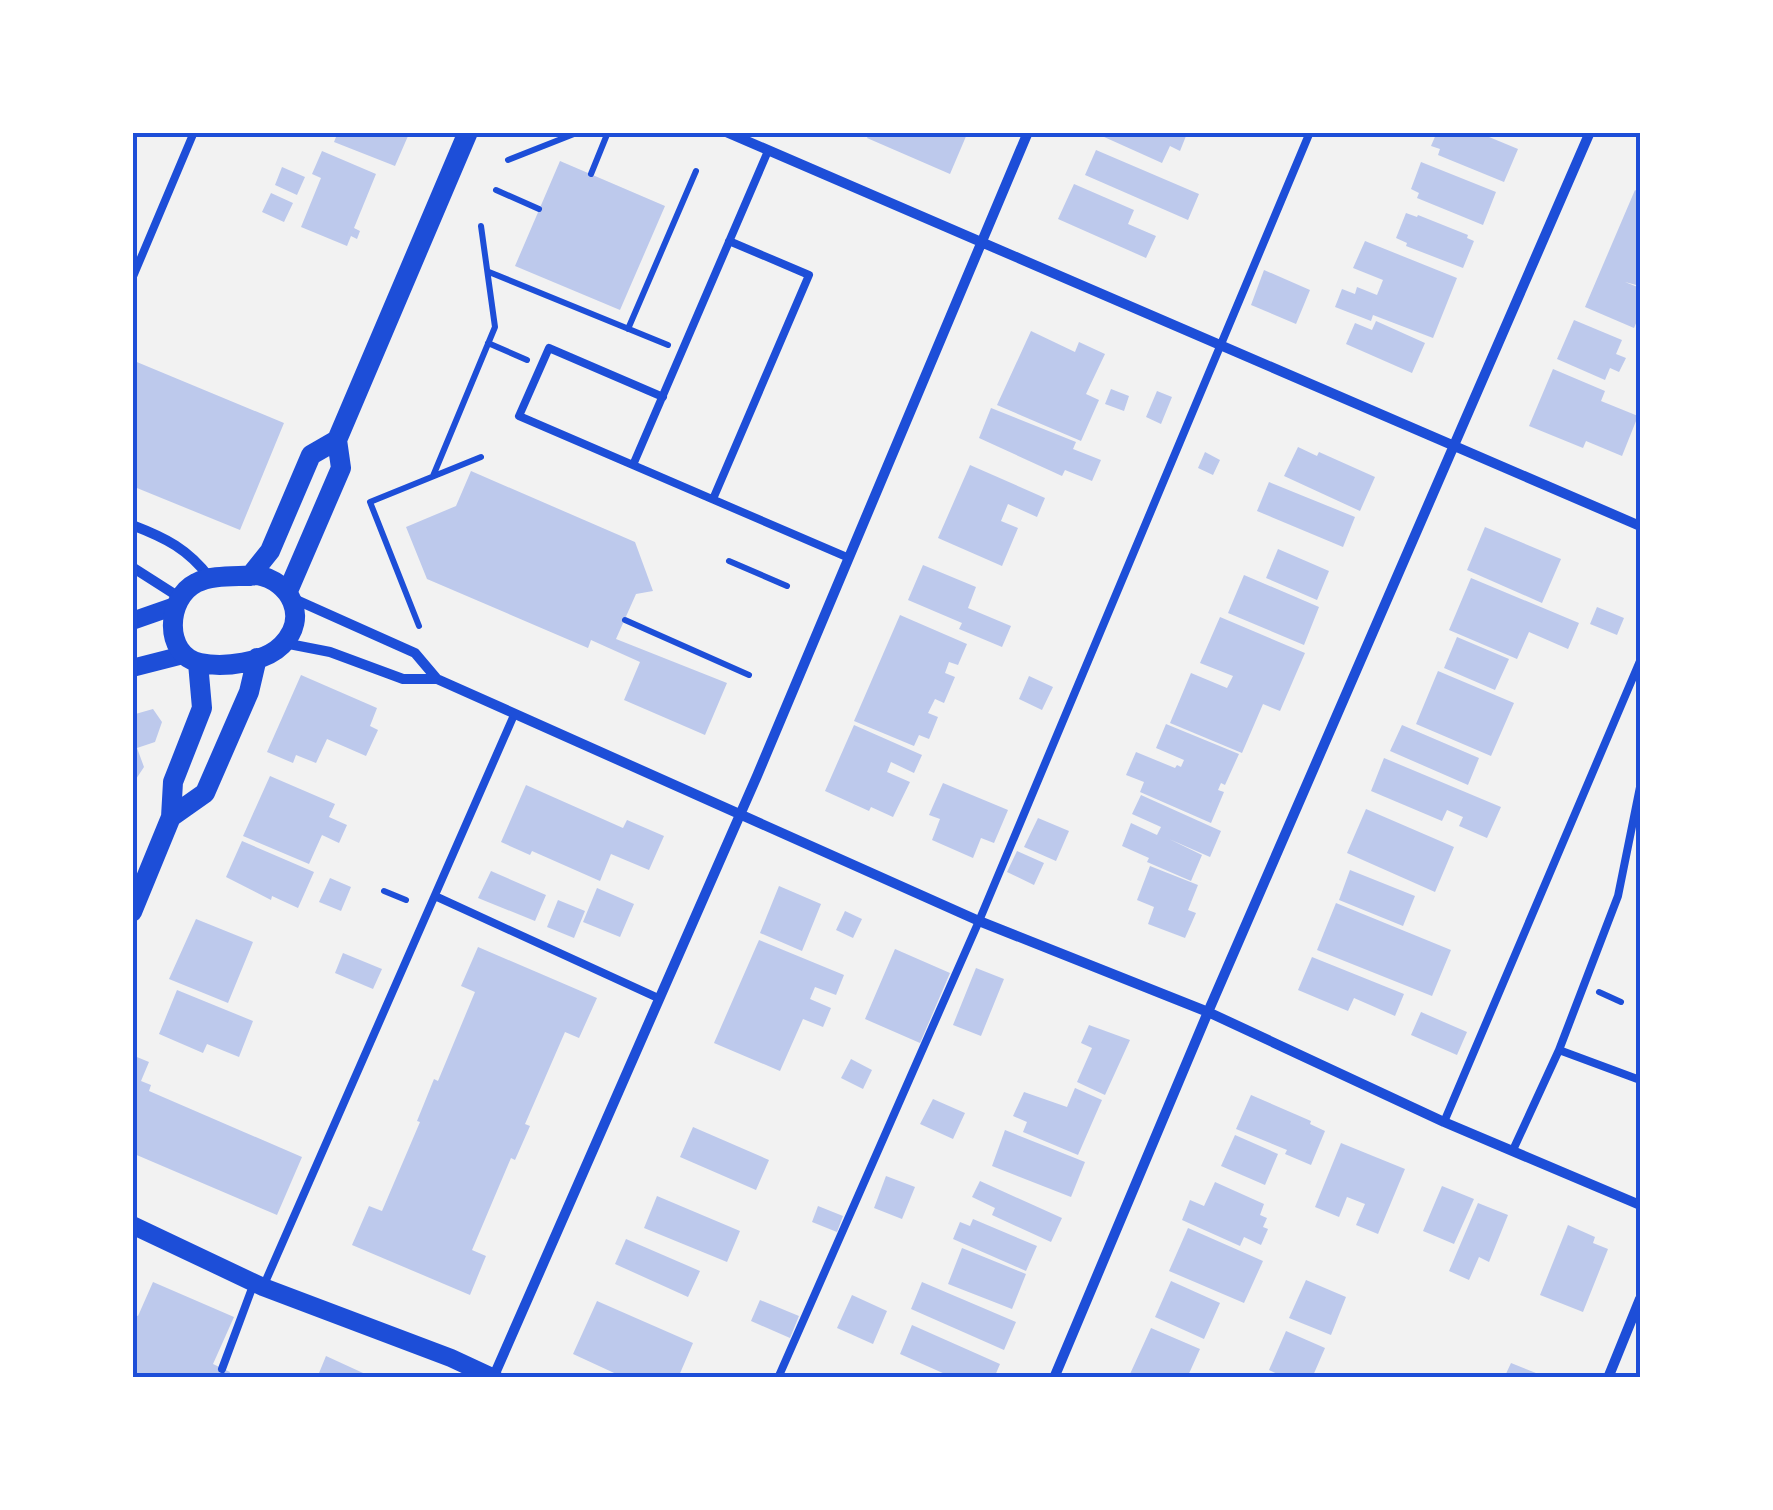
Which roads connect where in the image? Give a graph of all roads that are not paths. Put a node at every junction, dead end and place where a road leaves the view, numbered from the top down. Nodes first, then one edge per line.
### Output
1 (194, 132) edge
2 (468, 132) edge
3 (726, 132) edge
4 (1028, 132) edge
5 (1310, 132) edge
6 (1590, 132) edge
7 (748, 137) edge
8 (768, 151) junction
9 (729, 241) junction
10 (980, 242) junction
11 (132, 279) edge
12 (1220, 345) junction
13 (663, 397) junction
14 (336, 440) junction
15 (1454, 446) junction
16 (633, 465) junction
17 (712, 499) junction
18 (132, 525) edge
19 (1640, 526) edge
20 (850, 558) junction
21 (132, 568) edge
22 (250, 576) junction
23 (211, 578) junction
24 (290, 594) junction
25 (177, 602) junction
26 (132, 621) edge
27 (284, 643) junction
28 (190, 658) junction
29 (257, 658) junction
30 (1640, 660) edge
31 (132, 668) edge
32 (437, 679) junction
33 (514, 715) junction
34 (1640, 788) edge
35 (740, 813) junction
36 (171, 817) junction
37 (435, 896) junction
38 (132, 912) edge
39 (979, 921) junction
40 (658, 998) junction
41 (1208, 1012) junction
42 (1558, 1050) junction
43 (1640, 1080) edge
44 (1444, 1122) junction
45 (1513, 1150) junction
46 (1640, 1205) edge
47 (132, 1225) edge
48 (258, 1285) junction
49 (1640, 1299) edge
50 (222, 1368) dead end
51 (493, 1377) edge
52 (778, 1378) edge
53 (1054, 1378) edge
54 (1608, 1378) edge

1 - 11 lane
2 - 14 main road
3 - 7 street
4 - 10 street
5 - 12 lane
6 - 15 street
7 - 8 street
8 - 9 lane
8 - 10 street
9 - 13 lane
9 - 17 lane
10 - 12 street
10 - 20 street
12 - 15 street
12 - 39 lane
13 - 16 lane
13 - 16 lane
14 - 22 main road
14 - 24 main road
15 - 19 street
15 - 41 street
16 - 17 lane
17 - 20 lane
18 - 23 street
20 - 35 street
21 - 25 street
22 - 23 main road
22 - 24 main road
23 - 25 main road
24 - 27 main road
24 - 32 street
25 - 26 street
25 - 28 main road
27 - 29 main road
27 - 32 street
28 - 29 main road
28 - 31 street
28 - 36 main road
29 - 36 main road
30 - 44 lane
32 - 33 street
33 - 35 street
33 - 37 lane
34 - 42 lane
35 - 39 street
35 - 40 street
36 - 38 main road
37 - 40 lane
37 - 48 lane
39 - 41 street
39 - 52 lane
40 - 51 street
41 - 44 street
41 - 53 street
42 - 43 lane
42 - 45 lane
44 - 45 street
45 - 46 street
47 - 48 street
48 - 50 lane
48 - 51 street
49 - 54 street

